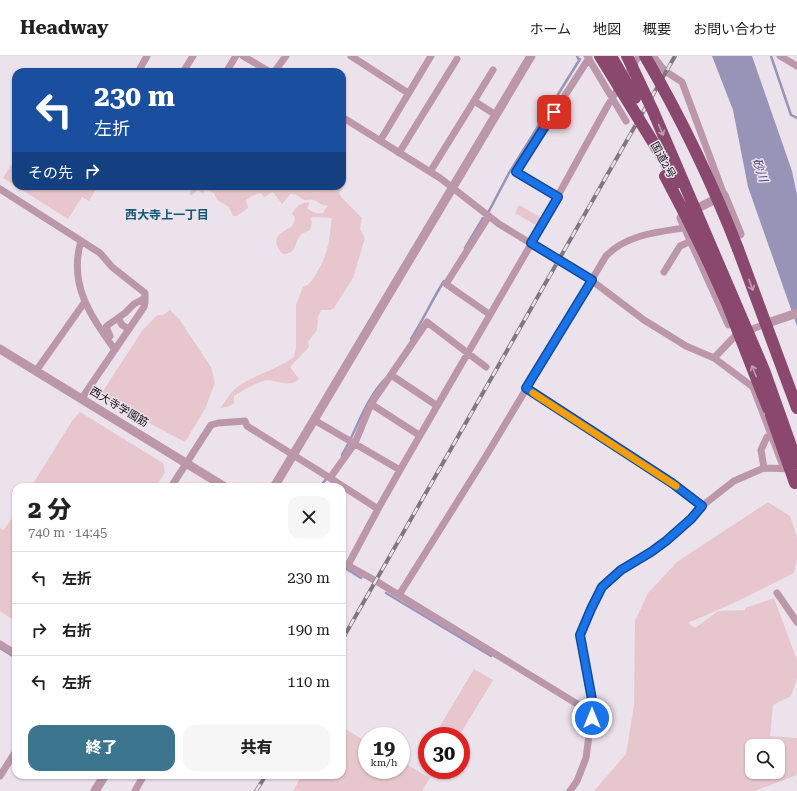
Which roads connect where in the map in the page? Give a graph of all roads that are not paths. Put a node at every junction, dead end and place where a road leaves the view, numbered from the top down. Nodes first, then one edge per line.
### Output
1 (148, 56) edge
2 (193, 56) edge
3 (236, 56) edge
4 (243, 56) edge
5 (286, 56) edge
6 (352, 56) edge
7 (431, 56) edge
8 (531, 56) edge
9 (612, 56) edge
10 (621, 56) edge
11 (627, 56) edge
12 (639, 56) edge
13 (645, 56) edge
14 (653, 56) edge
15 (780, 56) edge
16 (593, 57) edge
17 (457, 59) dead end
18 (797, 66) edge
19 (140, 68) edge
20 (186, 68) edge
21 (228, 68) edge
22 (263, 68) edge
23 (277, 68) edge
24 (494, 70) dead end
25 (408, 93) junction
26 (612, 99) junction
27 (474, 101) junction
28 (653, 111) junction
29 (496, 115) junction
30 (346, 120) edge
31 (626, 121) dead end
32 (380, 141) junction
33 (399, 152) junction
34 (664, 160) junction
35 (430, 172) junction
36 (453, 187) junction
37 (0, 189) edge
38 (724, 195) junction
39 (558, 197) junction
40 (489, 216) junction
41 (684, 228) junction
42 (740, 234) dead end
43 (81, 241) junction
44 (691, 241) junction
45 (531, 243) junction
46 (720, 267) junction
47 (664, 272) dead end
48 (592, 280) junction
49 (145, 298) junction
50 (84, 303) junction
51 (797, 313) edge
52 (490, 314) junction
53 (118, 318) junction
54 (765, 324) junction
55 (129, 329) junction
56 (737, 335) junction
57 (116, 348) junction
58 (0, 349) edge
59 (467, 352) junction
60 (714, 358) junction
61 (486, 367) dead end
62 (36, 371) junction
63 (391, 375) junction
64 (526, 388) junction
65 (82, 398) junction
66 (371, 404) junction
67 (436, 406) junction
68 (797, 408) edge
69 (314, 420) junction
70 (419, 435) junction
71 (771, 436) junction
72 (352, 442) junction
73 (294, 456) junction
74 (187, 463) junction
75 (797, 463) edge
76 (764, 468) junction
77 (784, 468) junction
78 (797, 469) edge
79 (400, 470) junction
80 (328, 477) junction
81 (174, 483) edge
82 (219, 483) edge
83 (277, 483) edge
84 (337, 483) edge
85 (796, 486) edge
86 (346, 489) edge
87 (702, 506) junction
88 (378, 509) junction
89 (346, 561) edge
90 (346, 564) edge
91 (777, 593) dead end
92 (399, 595) junction
93 (797, 622) edge
94 (0, 644) edge
95 (12, 652) edge
96 (593, 705) junction
97 (12, 757) edge
98 (0, 776) edge
99 (102, 779) edge
100 (142, 779) edge
101 (95, 791) edge
102 (135, 791) edge
103 (570, 791) edge

1 - 19 street
2 - 20 street
3 - 21 street
4 - 22 street
5 - 23 street
6 - 25 street
7 - 25 street
8 - 29 street
9 - 34 highway, bridge
10 - 28 highway, bridge
11 - 28 highway, 国道2号, bridge
12 - 26 street
13 -> 54 highway, bridge
14 - 38 street
15 - 18 street
16 - 26 street
16 - 34 highway, 国道2号, bridge
16 - 39 street
16 - 56 highway, bridge
17 - 33 street
24 - 27 street
25 - 32 street
26 - 31 street
26 - 39 street
27 - 29 street
27 - 35 street
28 -> 46 highway, 国道2号, bridge
29 - 36 street
30 - 32 street
32 - 33 street
33 - 35 street
34 - 46 highway, 国道2号, bridge
35 - 36 street
36 - 40 street
36 - 69 street
37 - 43 street
38 - 41 street
38 - 42 street
39 - 45 street
40 - 45 street
40 - 52 street
41 - 44 street
41 - 48 street
43 - 49 street
43 - 50 street
44 - 47 street
44 - 56 street
45 - 48 street
45 - 52 street
46 - 75 highway, 国道2号, bridge
48 - 60 street
48 - 64 street
49 - 53 street
49 - 55 street
50 - 57 street
50 - 62 street
51 - 54 street
52 - 59 street
53 - 55 street
53 - 57 street
54 - 56 street
54 - 68 highway
55 - 57 street
56 - 60 street
85 -> 56 highway, bridge
57 - 65 street
58 - 62 street, 西大寺学園筋
59 - 61 street
59 - 63 street
59 - 67 street
60 - 71 street
62 - 65 street, 西大寺学園筋
63 - 66 street
63 - 67 street
64 - 87 street
64 - 92 street
65 - 74 street, 西大寺学園筋
66 - 70 street
66 - 72 street
67 - 70 street
69 - 72 street
69 - 73 street
70 - 79 street
71 - 76 street
71 - 77 street
72 - 79 street
72 - 80 street
73 - 74 street
73 - 80 street
73 - 83 street
74 - 81 street
74 - 82 street, 西大寺学園筋
76 - 77 street
76 - 87 street
77 - 78 street
79 - 88 street
80 - 84 street
86 - 88 street
87 - 96 street
88 - 89 street
90 - 92 street
91 - 93 street
92 - 96 street
94 - 95 street
96 - 103 street
97 - 98 street
99 - 101 street
100 - 102 street

